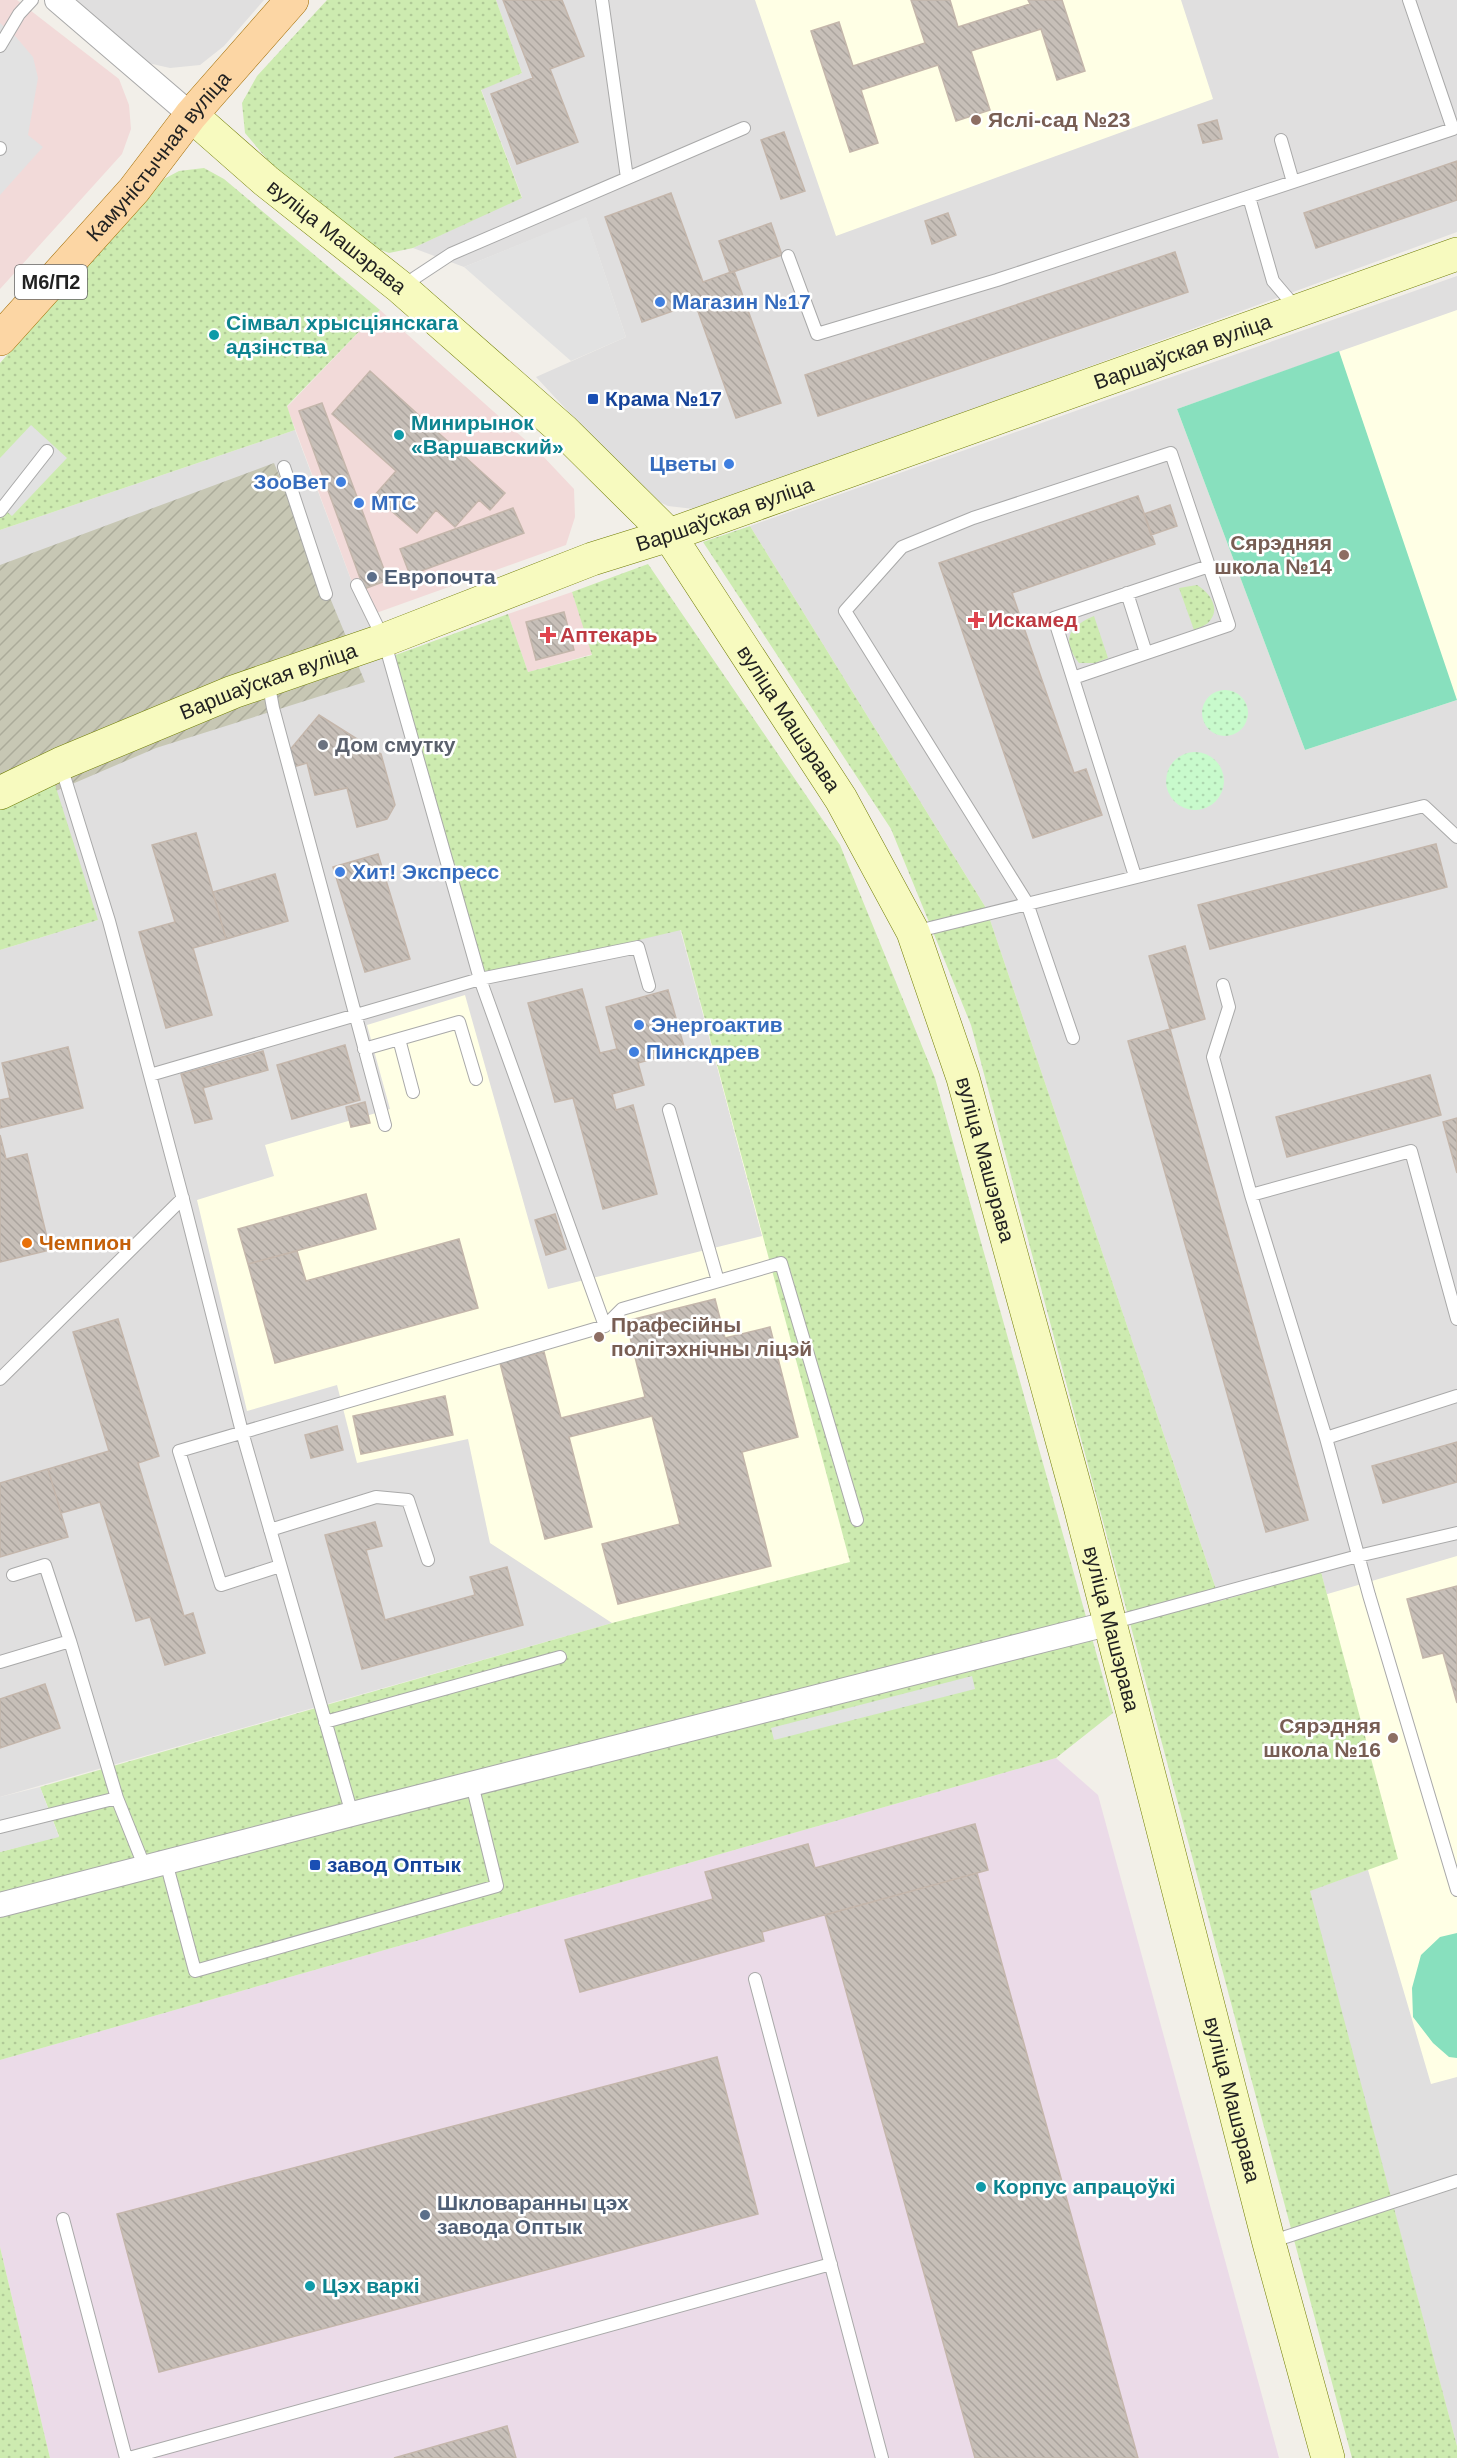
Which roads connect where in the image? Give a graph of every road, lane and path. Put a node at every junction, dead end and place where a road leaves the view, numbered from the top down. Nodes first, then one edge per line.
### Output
1 (32, 0) edge
2 (57, 0) edge
3 (292, 0) edge
4 (602, 0) edge
5 (1409, 0) edge
6 (0, 46) edge
7 (191, 115) junction
8 (744, 128) dead end
9 (1281, 140) dead end
10 (627, 178) junction
11 (1293, 182) junction
12 (1249, 197) junction
13 (1457, 254) edge
14 (788, 256) dead end
15 (400, 287) junction
16 (1297, 309) junction
17 (0, 339) edge
18 (46, 451) dead end
19 (284, 467) dead end
20 (0, 511) edge
21 (669, 535) junction
22 (1209, 566) junction
23 (357, 585) dead end
24 (1127, 593) junction
25 (326, 594) dead end
26 (384, 640) junction
27 (1146, 653) junction
28 (1073, 678) junction
29 (268, 680) junction
30 (60, 765) junction
31 (0, 793) edge
32 (1457, 837) edge
33 (1135, 876) junction
34 (1027, 903) junction
35 (913, 932) junction
36 (480, 979) junction
37 (1223, 985) dead end
38 (649, 987) dead end
39 (356, 1016) junction
40 (1073, 1038) dead end
41 (399, 1039) junction
42 (364, 1049) junction
43 (150, 1075) junction
44 (476, 1078) dead end
45 (413, 1092) dead end
46 (669, 1110) dead end
47 (385, 1125) dead end
48 (1251, 1195) junction
49 (183, 1198) junction
50 (718, 1281) junction
51 (1457, 1319) edge
52 (605, 1326) junction
53 (0, 1379) edge
54 (1457, 1396) edge
55 (242, 1432) junction
56 (1326, 1438) junction
57 (857, 1520) dead end
58 (270, 1530) junction
59 (1457, 1533) edge
60 (1358, 1556) junction
61 (428, 1560) dead end
62 (280, 1566) junction
63 (13, 1575) dead end
64 (1111, 1623) junction
65 (70, 1641) junction
66 (560, 1657) dead end
67 (0, 1662) edge
68 (325, 1722) junction
69 (472, 1784) junction
70 (117, 1798) junction
71 (351, 1814) junction
72 (0, 1827) edge
73 (156, 1865) junction
74 (1457, 1890) edge
75 (0, 1905) edge
76 (755, 1979) dead end
77 (1457, 2181) edge
78 (63, 2219) dead end
79 (1269, 2243) junction
80 (831, 2264) junction
81 (128, 2458) edge
82 (882, 2458) edge
83 (1328, 2458) edge

1 - 6 lane
2 - 7 street
3 - 7 main road, Камуністычная вуліца / М6/П2
4 - 10 lane
5 - 11 lane
7 - 15 street, вуліца Машэрава
7 - 17 main road, Камуністычная вуліца / М6/П2
8 - 10 lane
9 - 11 lane
10 - 15 lane
11 - 12 lane
12 - 14 lane
12 - 16 lane
13 - 16 street, Варшаўская вуліца
15 - 21 street, вуліца Машэрава
16 - 21 street, Варшаўская вуліца
18 - 20 lane
19 - 25 lane
21 - 26 street, Варшаўская вуліца
21 - 35 street, вуліца Машэрава
22 - 24 lane
22 - 27 lane
22 - 34 lane
23 - 26 lane
24 - 27 lane
24 - 28 lane
26 - 29 street, Варшаўская вуліца
26 - 36 lane
27 - 28 lane
28 - 33 lane
29 - 30 street, Варшаўская вуліца
29 - 39 lane
30 - 31 street, Варшаўская вуліца
30 - 43 lane
32 - 33 lane
33 - 34 lane
34 - 35 lane
34 - 40 lane
35 - 64 street, вуліца Машэрава
36 - 38 lane
36 - 39 lane
36 - 52 lane
37 - 48 lane
39 - 42 lane
39 - 43 lane
41 - 42 lane
41 - 44 lane
41 - 45 lane
42 - 47 lane
43 - 49 lane
46 - 50 lane
48 - 51 lane
48 - 56 lane
49 - 53 lane
49 - 55 lane
50 - 52 lane
50 - 57 lane
52 - 55 lane
54 - 56 lane
55 - 58 lane
55 - 62 lane
56 - 60 lane
58 - 61 lane
58 - 62 lane
59 - 60 lane
60 - 64 lane
60 - 74 lane
62 - 68 lane
63 - 65 lane
64 - 69 street
64 - 79 street, вуліца Машэрава
65 - 67 lane
65 - 70 lane
66 - 68 lane
68 - 71 lane
69 - 71 street
69 - 73 lane
70 - 72 lane
70 - 73 lane
71 - 73 street
73 - 75 street
76 - 80 lane
77 - 79 lane
78 - 81 lane
79 - 83 street, вуліца Машэрава
80 - 81 lane
80 - 82 lane

